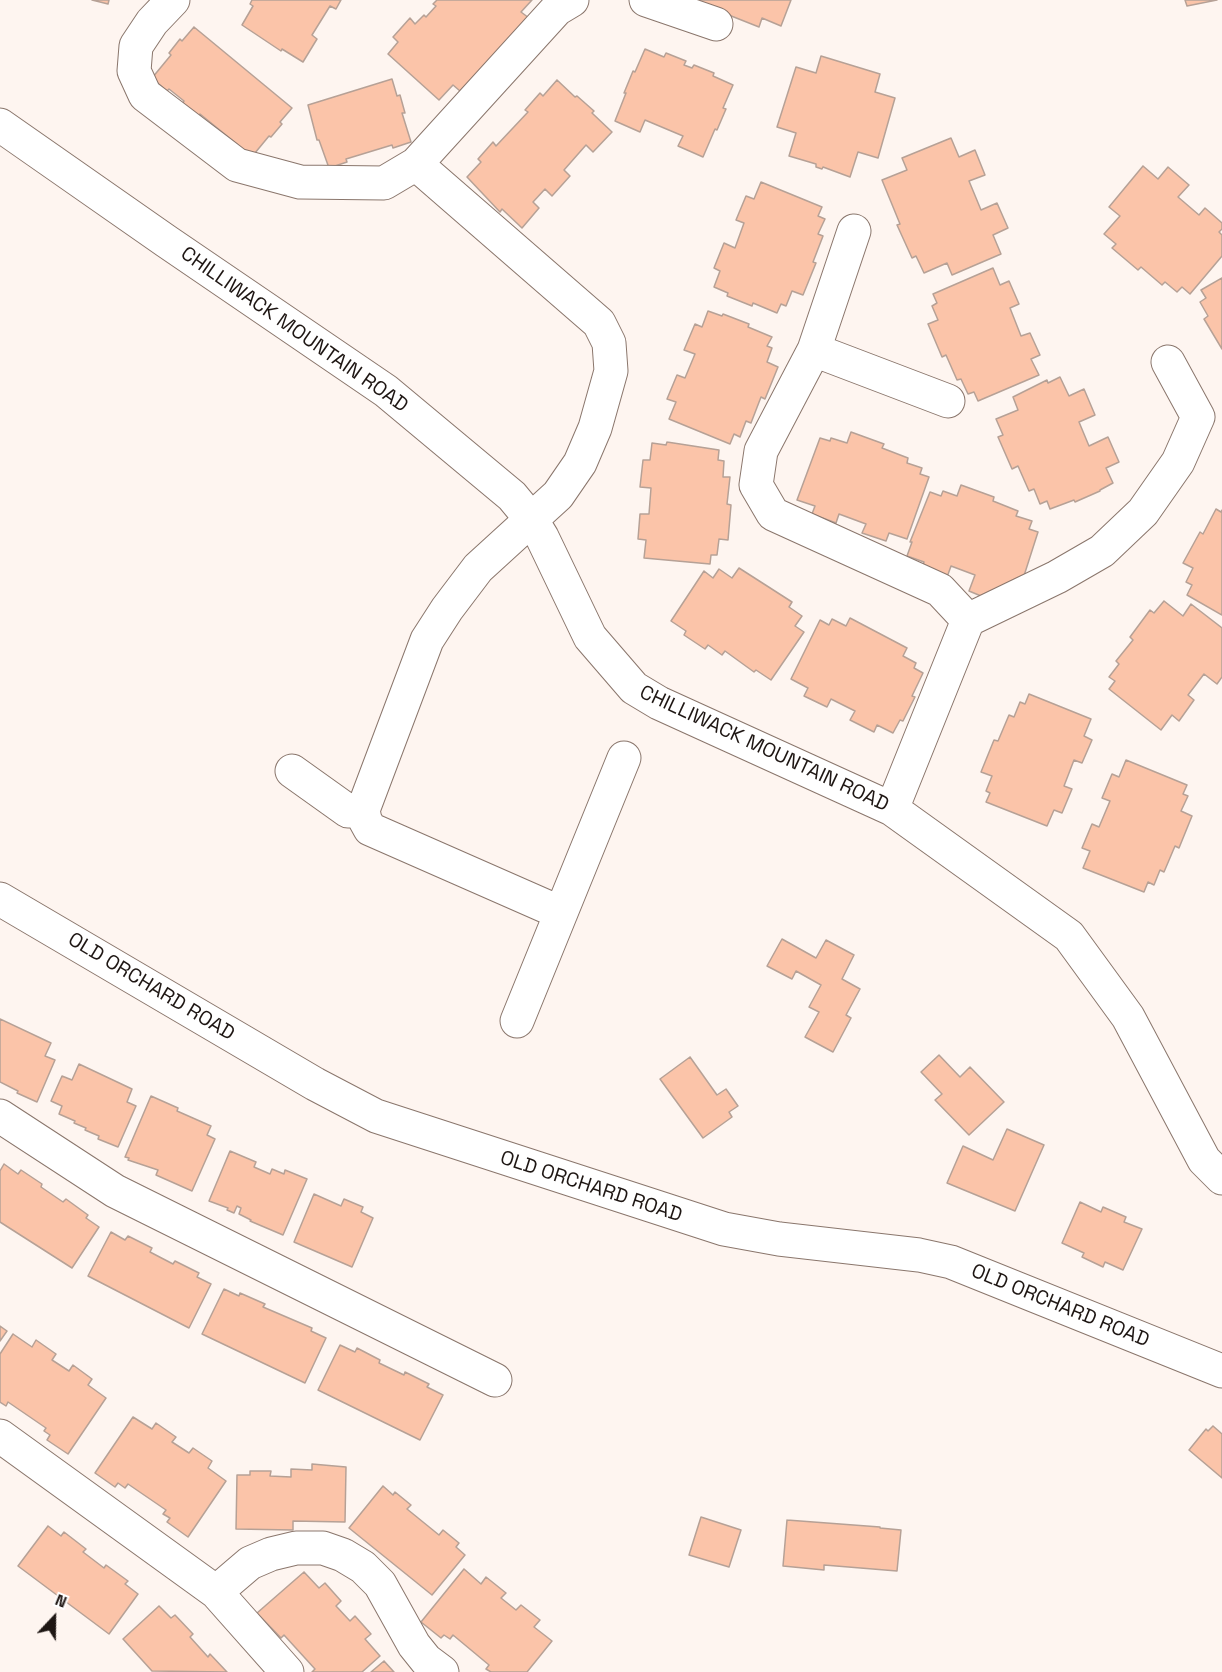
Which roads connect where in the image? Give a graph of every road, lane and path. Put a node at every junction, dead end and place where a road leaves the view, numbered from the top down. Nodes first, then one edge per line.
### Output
1 (173, 0) edge
2 (572, 0) edge
3 (646, 0) edge
4 (716, 24) dead end
5 (0, 125) edge
6 (416, 164) junction
7 (854, 231) dead end
8 (814, 350) junction
9 (1168, 362) dead end
10 (948, 401) dead end
11 (531, 519) junction
12 (968, 620) junction
13 (624, 758) dead end
14 (292, 771) dead end
15 (892, 809) junction
16 (363, 810) junction
17 (0, 899) edge
18 (561, 913) junction
19 (517, 1021) dead end
20 (0, 1116) edge
21 (1222, 1178) edge
22 (1222, 1371) edge
23 (495, 1380) dead end
24 (0, 1436) edge
25 (216, 1592) junction
26 (287, 1672) edge
27 (442, 1672) edge

1 - 6 street
2 - 6 street
3 - 4 street
5 - 11 street, CHILLIWACK MOUNTAIN ROAD
6 - 11 street
7 - 8 street
8 - 10 street
8 - 12 street
9 - 12 street
11 - 15 street, CHILLIWACK MOUNTAIN ROAD
11 - 16 street
12 - 15 street
13 - 18 street
14 - 16 street
15 - 21 street, CHILLIWACK MOUNTAIN ROAD
16 - 18 street
17 - 22 street, OLD ORCHARD ROAD
18 - 19 street
20 - 23 street
24 - 25 street
25 - 26 street
25 - 27 street

